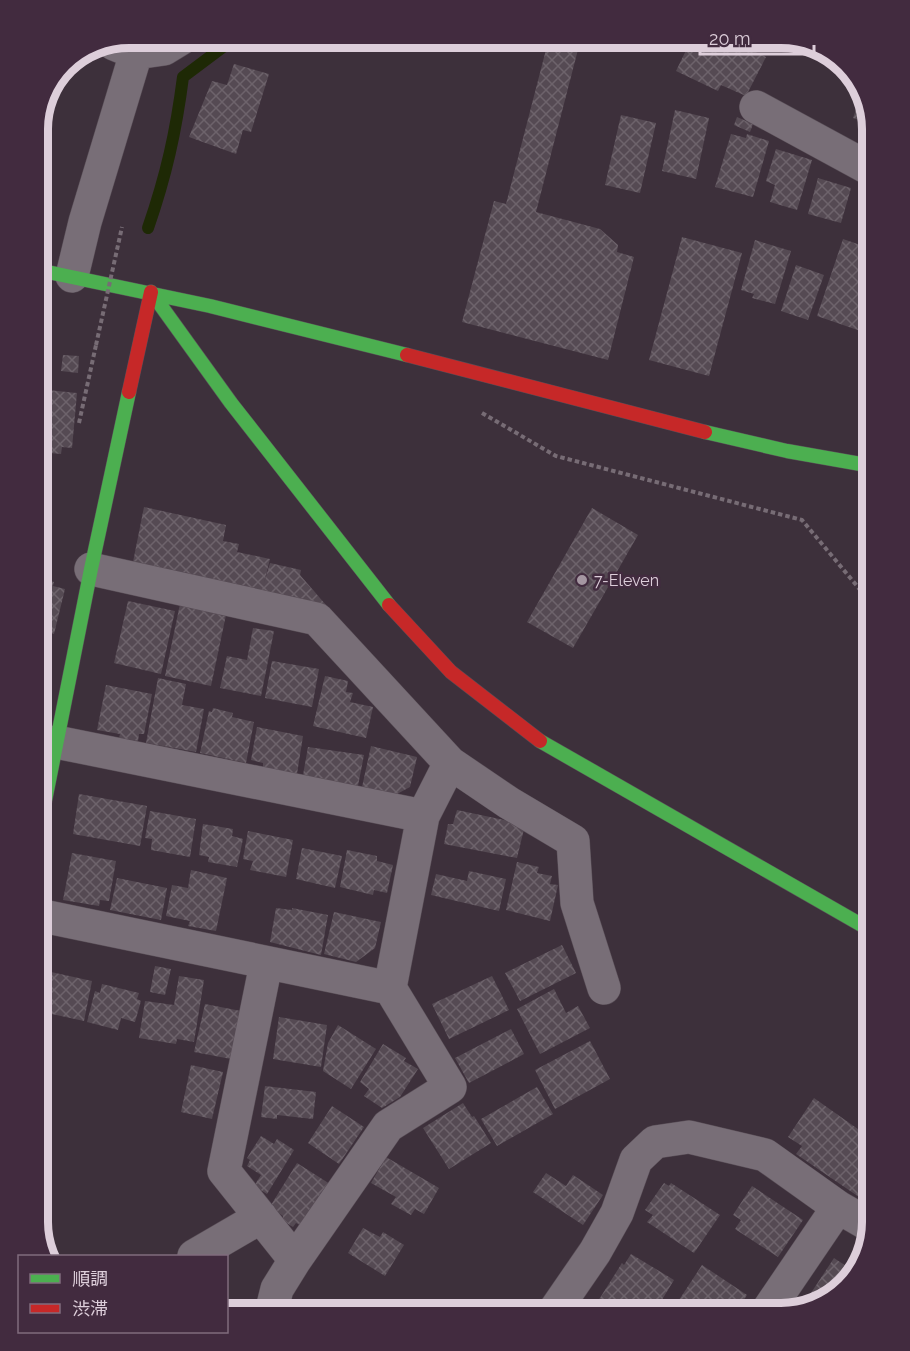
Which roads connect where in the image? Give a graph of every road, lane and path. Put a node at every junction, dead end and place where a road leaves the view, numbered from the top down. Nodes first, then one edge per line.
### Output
1 (125, 48) edge
2 (128, 48) edge
3 (166, 48) edge
4 (756, 107) dead end
5 (862, 164) edge
6 (122, 227) dead end
7 (48, 272) edge
8 (72, 276) junction
9 (151, 292) junction
10 (480, 412) dead end
11 (78, 423) dead end
12 (862, 464) edge
13 (92, 568) junction
14 (862, 591) edge
15 (56, 742) junction
16 (450, 763) junction
17 (48, 784) edge
18 (423, 816) junction
19 (48, 917) edge
20 (862, 925) edge
21 (267, 964) junction
22 (390, 988) junction
23 (604, 988) dead end
24 (838, 1207) junction
25 (261, 1217) junction
26 (862, 1221) edge
27 (197, 1255) edge
28 (296, 1260) junction
29 (274, 1303) edge
30 (560, 1303) edge
31 (773, 1303) edge

1 - 8 street
2 - 3 street
4 - 5 street
6 - 11 path, bridge
7 - 8 street
8 - 9 street
9 - 12 street
9 - 13 street
9 - 20 street
10 - 14 path
13 - 15 street
13 - 16 street
15 - 17 street
15 - 18 street
16 - 18 street
16 - 23 street
18 - 22 street
19 - 21 street
21 - 22 street
21 - 25 street
22 - 28 street
24 - 26 street
24 - 30 street
24 - 31 street
25 - 27 street
25 - 28 street
28 - 29 street

